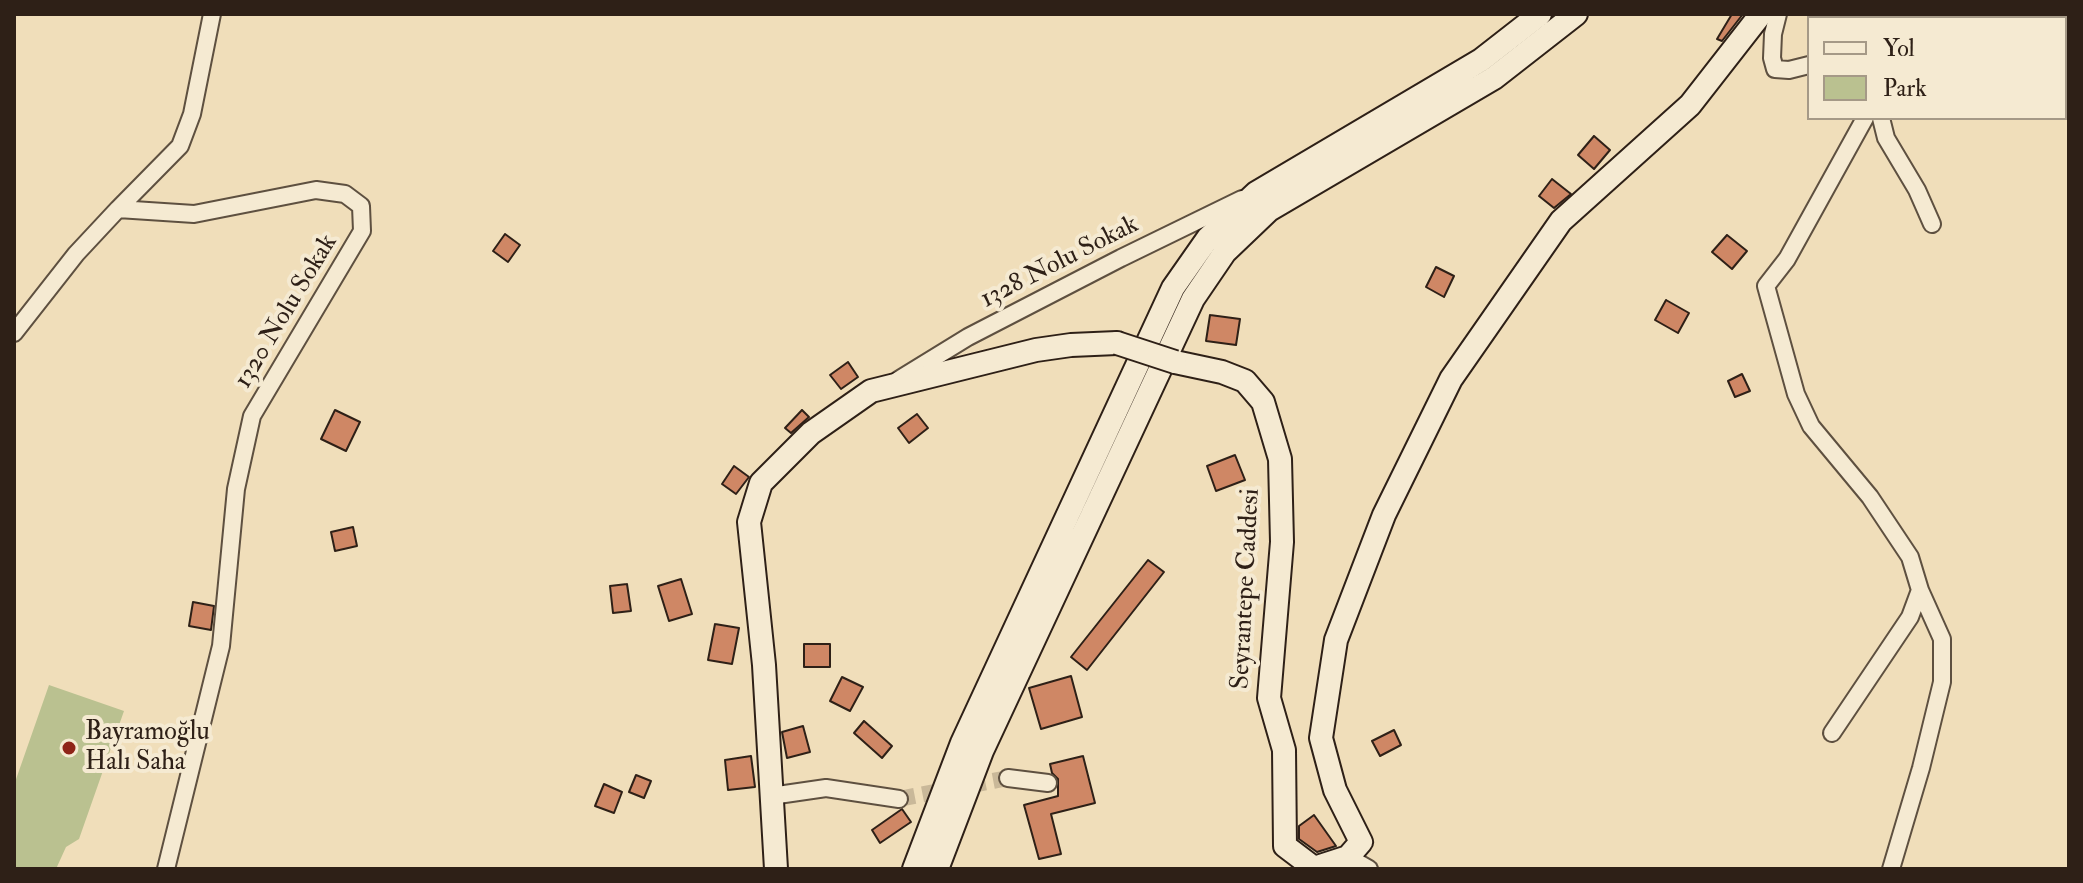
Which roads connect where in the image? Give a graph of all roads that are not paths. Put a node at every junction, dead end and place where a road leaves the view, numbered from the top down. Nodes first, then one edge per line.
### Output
1 (212, 14) edge
2 (1540, 14) edge
3 (1576, 14) edge
4 (1761, 14) edge
5 (1778, 14) edge
6 (1807, 66) edge
7 (1864, 120) edge
8 (1882, 120) edge
9 (1260, 191) junction
10 (118, 209) junction
11 (1932, 224) dead end
12 (14, 333) edge
13 (887, 387) junction
14 (1920, 590) junction
15 (1832, 733) dead end
16 (1008, 778) tunnel mouth
17 (1048, 783) dead end
18 (771, 796) junction
19 (899, 799) tunnel mouth
20 (1348, 857) junction
21 (167, 864) edge
22 (776, 869) edge
23 (914, 869) edge
24 (937, 869) edge
25 (1369, 869) edge
26 (1891, 869) edge

1 - 10 street
2 - 9 street
3 - 24 street
4 - 20 street
5 - 6 street
7 - 14 street
8 - 11 street
9 - 13 street, 1328 Nolu Sokak
9 - 23 street
10 - 12 street
10 - 21 street, 1320 Nolu Sokak
13 - 18 street, Seyrantepe Caddesi
13 - 20 street, Seyrantepe Caddesi, bridge
14 - 15 street
14 - 26 street
16 - 17 street
18 - 19 street
18 - 22 street, Seyrantepe Caddesi
20 - 25 street

